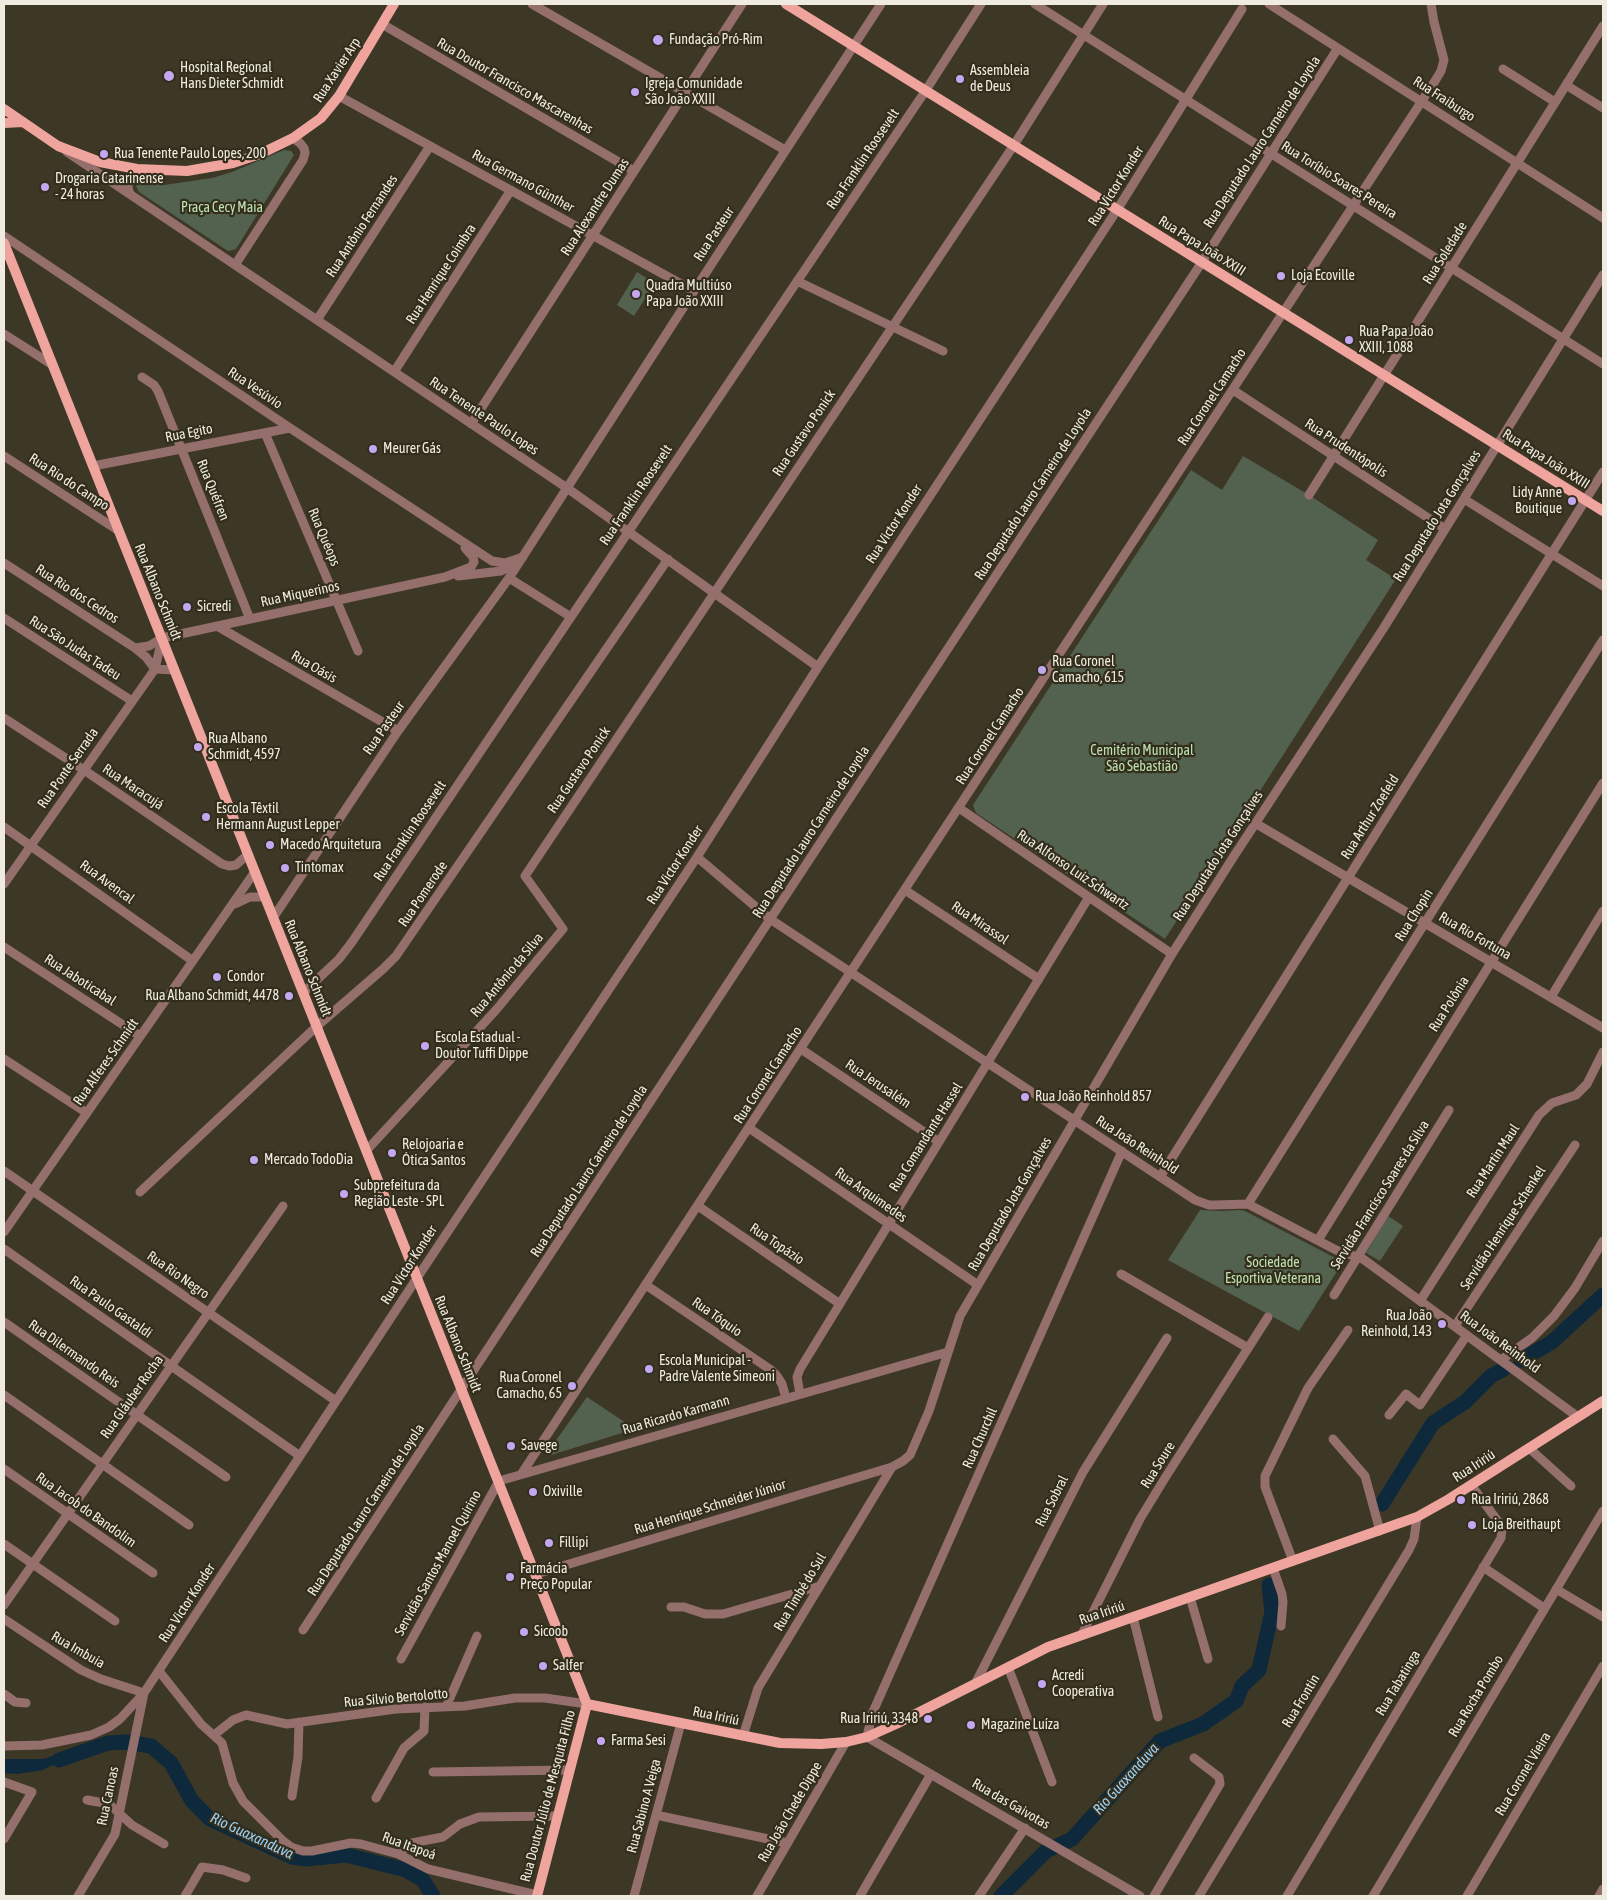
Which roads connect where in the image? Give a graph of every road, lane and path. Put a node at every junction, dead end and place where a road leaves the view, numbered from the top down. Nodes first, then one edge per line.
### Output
1 (394, 4) edge
2 (532, 4) edge
3 (742, 4) edge
4 (786, 4) edge
5 (881, 4) edge
6 (981, 4) edge
7 (1035, 4) edge
8 (1103, 4) edge
9 (1269, 4) edge
10 (1431, 4) edge
11 (1242, 10) dead end
12 (382, 24) junction
13 (1603, 26) edge
14 (1083, 34) junction
15 (854, 46) junction
16 (1338, 48) junction
17 (1503, 69) dead end
18 (1566, 85) junction
19 (926, 90) junction
20 (685, 93) junction
21 (339, 96) junction
22 (1186, 99) junction
23 (1422, 102) junction
24 (1555, 102) junction
25 (1603, 108) edge
26 (4, 109) edge
27 (23, 122) junction
28 (4, 123) edge
29 (293, 138) junction
30 (1014, 145) junction
31 (58, 146) junction
32 (430, 146) junction
33 (785, 150) junction
34 (1271, 153) junction
35 (1517, 163) junction
36 (137, 169) junction
37 (634, 172) junction
38 (511, 190) junction
39 (130, 194) junction
40 (1354, 206) junction
41 (1118, 210) junction
42 (1603, 218) edge
43 (593, 235) junction
44 (4, 236) edge
45 (4, 243) edge
46 (1202, 262) junction
47 (235, 265) junction
48 (1452, 268) junction
49 (1603, 275) edge
50 (797, 281) junction
51 (694, 291) junction
52 (1284, 313) junction
53 (317, 320) junction
54 (892, 327) junction
55 (4, 334) edge
56 (1564, 339) junction
57 (943, 352) dead end
58 (52, 364) junction
59 (1603, 364) edge
60 (394, 372) junction
61 (1384, 375) junction
62 (142, 377) dead end
63 (1233, 390) junction
64 (471, 424) junction
65 (290, 428) junction
66 (265, 433) junction
67 (1497, 445) junction
68 (181, 449) junction
69 (4, 456) edge
70 (1333, 456) junction
71 (92, 466) junction
72 (1603, 472) edge
73 (566, 488) junction
74 (1309, 495) dead end
75 (1464, 499) junction
76 (1586, 500) junction
77 (1603, 511) edge
78 (1445, 529) junction
79 (118, 531) junction
80 (629, 531) junction
81 (450, 534) junction
82 (1552, 554) junction
83 (522, 558) junction
84 (668, 559) junction
85 (4, 563) edge
86 (494, 572) junction
87 (445, 577) junction
88 (510, 578) junction
89 (1603, 586) edge
90 (714, 593) junction
91 (494, 598) junction
92 (336, 601) junction
93 (4, 618) edge
94 (571, 618) junction
95 (250, 619) junction
96 (217, 626) junction
97 (162, 638) junction
98 (1603, 640) edge
99 (135, 648) junction
100 (358, 651) dead end
101 (818, 666) junction
102 (155, 669) junction
103 (174, 670) junction
104 (132, 701) junction
105 (4, 718) edge
106 (398, 731) junction
107 (84, 770) junction
108 (1603, 783) edge
109 (959, 808) junction
110 (1255, 823) junction
111 (4, 827) edge
112 (31, 845) junction
113 (247, 855) junction
114 (696, 857) junction
115 (254, 873) junction
116 (525, 876) joint
117 (1348, 878) junction
118 (4, 884) edge
119 (905, 890) junction
120 (1089, 897) junction
121 (265, 898) junction
122 (230, 907) junction
123 (1603, 911) edge
124 (273, 918) junction
125 (770, 919) junction
126 (1425, 923) junction
127 (4, 947) edge
128 (1172, 954) junction
129 (193, 961) junction
130 (1492, 962) junction
131 (851, 972) junction
132 (1039, 978) junction
133 (303, 993) junction
134 (1551, 997) junction
135 (316, 1026) junction
136 (1603, 1028) edge
137 (140, 1036) junction
138 (801, 1049) junction
139 (1603, 1052) edge
140 (4, 1059) edge
141 (988, 1062) junction
142 (1449, 1110) dead end
143 (87, 1113) junction
144 (1075, 1120) junction
145 (749, 1128) junction
146 (939, 1142) junction
147 (1574, 1145) dead end
148 (1122, 1151) junction
149 (366, 1152) junction
150 (4, 1171) edge
151 (1160, 1177) junction
152 (32, 1191) junction
153 (140, 1192) dead end
154 (1248, 1204) junction
155 (283, 1206) dead end
156 (698, 1206) junction
157 (889, 1224) junction
158 (4, 1232) edge
159 (1318, 1240) junction
160 (1603, 1241) edge
161 (4, 1249) edge
162 (1358, 1257) junction
163 (1121, 1274) dead end
164 (417, 1278) junction
165 (646, 1285) junction
166 (978, 1285) junction
167 (1334, 1295) dead end
168 (1420, 1301) junction
169 (840, 1304) junction
170 (208, 1313) junction
171 (1268, 1317) dead end
172 (4, 1322) edge
173 (1455, 1326) junction
174 (1348, 1330) dead end
175 (1467, 1335) junction
176 (1167, 1338) dead end
177 (1248, 1348) junction
178 (948, 1352) junction
179 (1507, 1365) junction
180 (171, 1366) junction
181 (462, 1390) junction
182 (800, 1394) junction
183 (4, 1395) edge
184 (786, 1398) junction
185 (336, 1401) junction
186 (1603, 1401) edge
187 (137, 1415) junction
188 (1389, 1416) dead end
189 (1578, 1417) junction
190 (1333, 1438) dead end
191 (1528, 1448) junction
192 (300, 1456) junction
193 (102, 1464) junction
194 (892, 1467) junction
195 (4, 1469) edge
196 (522, 1474) junction
197 (226, 1477) dead end
198 (499, 1481) junction
199 (1471, 1485) junction
200 (1571, 1486) dead end
201 (1603, 1511) edge
202 (67, 1514) junction
203 (1417, 1517) junction
204 (189, 1525) dead end
205 (1380, 1531) junction
206 (4, 1544) edge
207 (1293, 1561) junction
208 (32, 1564) junction
209 (1273, 1568) junction
210 (1483, 1568) junction
211 (153, 1573) dead end
212 (536, 1574) junction
213 (820, 1586) junction
214 (1556, 1589) junction
215 (1190, 1596) junction
216 (4, 1604) edge
217 (671, 1607) dead end
218 (1544, 1608) junction
219 (1133, 1617) junction
220 (1603, 1617) edge
221 (4, 1619) edge
222 (115, 1621) dead end
223 (1281, 1626) dead end
224 (304, 1630) dead end
225 (1082, 1634) junction
226 (477, 1636) dead end
227 (401, 1659) dead end
228 (1208, 1659) dead end
229 (1603, 1666) edge
230 (1008, 1667) junction
231 (159, 1671) junction
232 (976, 1684) junction
233 (144, 1693) junction
234 (4, 1694) edge
235 (26, 1703) dead end
236 (587, 1704) junction
237 (425, 1707) junction
238 (446, 1707) junction
239 (1158, 1717) dead end
240 (299, 1722) junction
241 (681, 1723) junction
242 (136, 1735) joint
243 (214, 1735) junction
244 (743, 1736) junction
245 (867, 1737) junction
246 (846, 1742) junction
247 (4, 1746) edge
248 (1194, 1758) dead end
249 (570, 1770) junction
250 (433, 1772) dead end
251 (931, 1774) junction
252 (4, 1782) edge
253 (1052, 1782) dead end
254 (292, 1796) dead end
255 (376, 1798) dead end
256 (87, 1800) dead end
257 (120, 1812) junction
258 (557, 1816) junction
259 (656, 1816) junction
260 (1025, 1828) junction
261 (4, 1839) edge
262 (788, 1843) junction
263 (164, 1844) dead end
264 (398, 1854) junction
265 (246, 1878) dead end
266 (1603, 1889) edge
267 (78, 1896) edge
268 (185, 1896) edge
269 (537, 1896) edge
270 (634, 1896) edge
271 (757, 1896) edge
272 (860, 1896) edge
273 (979, 1896) edge
274 (1140, 1896) edge
275 (1154, 1896) edge
276 (1200, 1896) edge
277 (1287, 1896) edge
278 (1373, 1896) edge
279 (1467, 1896) edge
280 (1599, 1896) edge

1 - 12 main road, Rua Xavier Arp
2 - 20 street
3 - 20 street, Rua Alexandre Dumas
4 - 15 main road, Rua Papa João XXIII
5 - 15 street, Rua Pasteur
6 - 19 street, Rua Franklin Roosevelt
7 - 14 street, Rua Toríbio Soares Pereira
8 - 14 street, Rua Gustavo Ponick
9 - 16 street, Rua Fraiburgo
10 - 23 street, Rua Coronel Camacho
11 - 22 street, Rua Victor Konder
12 - 21 main road, Rua Xavier Arp
12 - 37 street, Rua Doutor Francisco Mascarenhas
13 - 18 street, Rua Soledade
14 - 22 street, Rua Toríbio Soares Pereira
14 - 30 street, Rua Gustavo Ponick
15 - 19 main road, Rua Papa João XXIII
15 - 33 street, Rua Pasteur
16 - 23 street, Rua Fraiburgo
16 - 34 street, Rua Deputado Lauro Carneiro de Loyola
17 - 24 street
18 - 24 street, Rua Soledade
18 - 25 street
19 - 30 main road, Rua Papa João XXIII
19 - 50 street, Rua Franklin Roosevelt
20 - 33 street
20 - 37 street, Rua Alexandre Dumas
21 - 29 main road, Rua Xavier Arp
21 - 32 street, Rua Germano Günther
22 - 34 street, Rua Toríbio Soares Pereira
22 - 41 street, Rua Victor Konder
23 - 35 street, Rua Fraiburgo
23 - 40 street, Rua Coronel Camacho
24 - 35 street, Rua Soledade
26 - 27 main road, Rua Tenente Paulo Lopes
27 - 28 main road
27 - 31 main road, Rua Tenente Paulo Lopes
29 - 36 main road, Rua Xavier Arp
29 - 47 street
30 - 41 main road, Rua Papa João XXIII
30 - 54 street, Rua Gustavo Ponick
31 - 36 main road, Rua Xavier Arp
31 - 39 street, Rua Tenente Paulo Lopes
32 - 38 street, Rua Germano Günther
32 - 53 street, Rua Antônio Fernandes
33 - 51 street, Rua Pasteur
34 - 40 street, Rua Toríbio Soares Pereira
34 - 46 street, Rua Deputado Lauro Carneiro de Loyola
35 - 42 street, Rua Fraiburgo
35 - 48 street, Rua Soledade
36 - 39 street
37 - 43 street, Rua Alexandre Dumas
38 - 43 street, Rua Germano Günther
38 - 60 street, Rua Henrique Coimbra
39 - 47 street, Rua Tenente Paulo Lopes
40 - 48 street, Rua Toríbio Soares Pereira
40 - 52 street, Rua Coronel Camacho
41 - 46 main road, Rua Papa João XXIII
41 - 101 street, Rua Victor Konder
43 - 51 street, Rua Germano Günther
43 - 64 street, Rua Alexandre Dumas
44 - 65 street, Rua Vesúvio
45 - 58 main road, Rua Albano Schmidt
46 - 52 main road, Rua Papa João XXIII
46 - 125 street, Rua Deputado Lauro Carneiro de Loyola
47 - 53 street, Rua Tenente Paulo Lopes
48 - 56 street, Rua Toríbio Soares Pereira
48 - 61 street, Rua Soledade
49 - 56 street, Rua Deputado Jota Gonçalves
50 - 54 street
50 - 80 street, Rua Franklin Roosevelt
51 - 73 street, Rua Pasteur
52 - 61 main road, Rua Papa João XXIII
52 - 63 street, Rua Coronel Camacho
53 - 60 street, Rua Tenente Paulo Lopes
54 - 57 street
54 - 90 street, Rua Gustavo Ponick
55 - 58 street
56 - 59 street, Rua Toríbio Soares Pereira
56 - 67 street, Rua Deputado Jota Gonçalves
58 - 71 main road, Rua Albano Schmidt
60 - 64 street, Rua Tenente Paulo Lopes
61 - 67 main road, Rua Papa João XXIII
61 - 70 street, Rua Soledade
62 - 68 street, Rua Quéfren
63 - 70 street, Rua Prudentópolis
63 - 109 street, Rua Coronel Camacho
64 - 73 street, Rua Tenente Paulo Lopes
65 - 66 street, Rua Egito
65 - 81 street, Rua Vesúvio
66 - 68 street, Rua Egito
66 - 92 street, Rua Quéops
67 - 75 street, Rua Deputado Jota Gonçalves
67 - 76 main road, Rua Papa João XXIII
68 - 71 street, Rua Egito
68 - 95 street, Rua Quéfren
69 - 79 street, Rua Rio do Campo
70 - 74 street, Rua Soledade
70 - 78 street, Rua Prudentópolis
71 - 79 main road, Rua Albano Schmidt
72 - 76 street, Rua Arthur Zoefeld
73 - 80 street, Rua Tenente Paulo Lopes
73 - 83 street, Rua Pasteur
75 - 78 street, Rua Deputado Jota Gonçalves
75 - 82 street
76 - 77 main road, Rua Papa João XXIII
76 - 82 street, Rua Arthur Zoefeld
78 - 110 street, Rua Deputado Jota Gonçalves
79 - 97 main road, Rua Albano Schmidt
80 - 84 street, Rua Tenente Paulo Lopes
80 - 94 street, Rua Franklin Roosevelt
81 - 83 street, Rua Vesúvio
81 - 87 street, Rua Miquerinos
82 - 89 street
82 - 117 street, Rua Arthur Zoefeld
83 - 86 street, Rua Miquerinos
83 - 88 street, Rua Pasteur
84 - 90 street, Rua Tenente Paulo Lopes
84 - 135 street, Rua Pomerode
85 - 99 street, Rua Rio dos Cedros
86 - 87 street, Rua Miquerinos
86 - 91 street
87 - 92 street, Rua Miquerinos
88 - 91 street, Rua Pasteur
88 - 94 street
90 - 101 street, Rua Tenente Paulo Lopes
90 - 116 street, Rua Gustavo Ponick
91 - 106 street, Rua Pasteur
92 - 95 street, Rua Miquerinos
92 - 100 street, Rua Quéops
93 - 104 street, Rua São Judas Tadeu
94 - 133 street, Rua Franklin Roosevelt
95 - 96 street, Rua Miquerinos
96 - 97 street, Rua Miquerinos
96 - 106 street, Rua Oásis
97 - 99 street
97 - 102 street, Rua Ponte Serrada
97 - 103 main road, Rua Albano Schmidt
98 - 126 street, Rua Chopin
99 - 102 street, Rua Rio dos Cedros
101 - 114 street, Rua Victor Konder
102 - 103 street
102 - 104 street, Rua Ponte Serrada
103 - 113 main road, Rua Albano Schmidt
104 - 107 street, Rua Ponte Serrada
105 - 107 street, Rua Maracujá
106 - 124 street, Rua Pasteur
107 - 112 street, Rua Ponte Serrada
107 - 113 street, Rua Maracujá
108 - 130 street, Rua Polônia
109 - 119 street, Rua Coronel Camacho
109 - 120 street, Rua Alfonso Luiz Schwartz
110 - 117 street, Rua Rio Fortuna
110 - 128 street, Rua Deputado Jota Gonçalves
111 - 112 street, Rua Avencal
112 - 118 street, Rua Ponte Serrada
112 - 129 street, Rua Avencal
113 - 115 main road, Rua Albano Schmidt
114 - 125 street, Rua João Reinhold
114 - 164 street, Rua Victor Konder
115 - 121 main road, Rua Albano Schmidt
115 - 122 street, Rua Alferes Schmidt
116 - 149 street, Rua Antônio da Silva
117 - 126 street, Rua Rio Fortuna
117 - 151 street, Rua Arthur Zoefeld
119 - 131 street, Rua Coronel Camacho
119 - 132 street, Rua Mirassol
120 - 128 street, Rua Alfonso Luiz Schwartz
120 - 132 street, Rua Comandante Hassel
121 - 122 street
121 - 124 main road, Rua Albano Schmidt
122 - 129 street, Rua Alferes Schmidt
123 - 134 street
124 - 133 main road, Rua Albano Schmidt
125 - 131 street, Rua João Reinhold
125 - 181 street, Rua Deputado Lauro Carneiro de Loyola
126 - 130 street, Rua Rio Fortuna
126 - 154 street, Rua Chopin
127 - 137 street, Rua Jaboticabal
128 - 144 street, Rua Deputado Jota Gonçalves
129 - 137 street, Rua Alferes Schmidt
130 - 134 street, Rua Rio Fortuna
130 - 159 street, Rua Polônia
131 - 138 street, Rua Coronel Camacho
131 - 141 street, Rua João Reinhold
132 - 141 street, Rua Comandante Hassel
133 - 135 main road, Rua Albano Schmidt
134 - 136 street, Rua Rio Fortuna
135 - 149 main road, Rua Albano Schmidt
135 - 153 street, Rua Pomerode
137 - 143 street, Rua Alferes Schmidt
138 - 145 street, Rua Coronel Camacho
138 - 146 street, Rua Jerusalém
139 - 168 street, Rua Martin Maul
140 - 143 street
141 - 144 street, Rua João Reinhold
141 - 146 street, Rua Comandante Hassel
142 - 162 street, Servidão Francisco Soares da Silva
143 - 152 street, Rua Alferes Schmidt
144 - 148 street, Rua João Reinhold
144 - 166 street, Rua Deputado Jota Gonçalves
145 - 156 street, Rua Coronel Camacho
145 - 157 street, Rua Arquimedes
146 - 157 street, Rua Comandante Hassel
147 - 173 street, Servidão Henrique Schenkel
148 - 151 street, Rua João Reinhold
148 - 245 street, Rua Churchil
149 - 164 main road, Rua Albano Schmidt
150 - 152 street, Rua Rio Negro
151 - 154 street, Rua João Reinhold
152 - 158 street, Rua Alferes Schmidt
152 - 170 street, Rua Rio Negro
154 - 159 street, Rua João Reinhold
155 - 170 street, Rua Gláuber Rocha
156 - 165 street, Rua Coronel Camacho
156 - 169 street, Rua Topázio
157 - 166 street, Rua Arquimedes
157 - 169 street, Rua Comandante Hassel
159 - 162 street, Rua João Reinhold
160 - 179 street
161 - 180 street, Rua Paulo Gastaldi
162 - 167 street, Servidão Francisco Soares da Silva
162 - 168 street, Rua João Reinhold
163 - 177 street
164 - 181 main road, Rua Albano Schmidt
164 - 185 street, Rua Victor Konder
165 - 184 street, Rua Tóquio
165 - 196 street, Rua Coronel Camacho
166 - 178 street, Rua Deputado Jota Gonçalves
168 - 173 street, Rua João Reinhold
169 - 182 street, Rua Comandante Hassel
170 - 180 street, Rua Gláuber Rocha
170 - 185 street, Rua Rio Negro
171 - 177 street, Rua Soure
172 - 187 street, Rua Dilermando Reis
173 - 175 street, Rua João Reinhold
174 - 207 street
175 - 179 street, Rua João Reinhold
175 - 188 street
176 - 232 street, Rua Sobral
177 - 225 street, Rua Soure
178 - 182 street, Rua Ricardo Karmann
178 - 194 street, Rua Deputado Jota Gonçalves
179 - 189 street, Rua João Reinhold
180 - 187 street, Rua Gláuber Rocha
180 - 192 street, Rua Paulo Gastaldi
181 - 198 main road, Rua Albano Schmidt
181 - 224 street, Rua Deputado Lauro Carneiro de Loyola
182 - 184 street, Rua Ricardo Karmann
183 - 193 street
184 - 196 street, Rua Ricardo Karmann
185 - 192 street, Rua Victor Konder
186 - 189 main road, Rua Iririú
187 - 193 street, Rua Gláuber Rocha
187 - 197 street, Rua Dilermando Reis
189 - 191 main road, Rua Iririú
190 - 205 street
191 - 199 main road, Rua Iririú
191 - 200 street
192 - 231 street, Rua Victor Konder
193 - 202 street, Rua Gláuber Rocha
193 - 204 street
194 - 212 street, Rua Henrique Schneider Júnior
194 - 213 street, Rua Timbé do Sul
195 - 202 street, Rua Jacob do Bandolim
196 - 198 street, Rua Ricardo Karmann
198 - 212 main road, Rua Albano Schmidt
198 - 227 street, Servidão Santos Manoel Quirino
199 - 203 main road, Rua Iririú
199 - 210 street, Rua Tabatinga
201 - 214 street, Rua Rocha Pombo
202 - 208 street, Rua Gláuber Rocha
202 - 211 street, Rua Jacob do Bandolim
203 - 205 main road, Rua Iririú
203 - 276 street, Rua Frontin
205 - 207 main road, Rua Iririú
206 - 208 street
207 - 209 main road, Rua Iririú
208 - 216 street, Rua Gláuber Rocha
208 - 222 street
209 - 215 main road, Rua Iririú
209 - 223 street
210 - 218 street
210 - 277 street, Rua Tabatinga
212 - 236 main road, Rua Albano Schmidt
213 - 217 street
213 - 244 street, Rua Timbé do Sul
214 - 218 street, Rua Rocha Pombo
214 - 220 street
215 - 219 main road, Rua Iririú
215 - 228 street
218 - 278 street, Rua Rocha Pombo
219 - 225 main road, Rua Iririú
219 - 239 street
221 - 233 street, Rua Imbuia
225 - 230 main road, Rua Iririú
226 - 238 street
229 - 279 street, Rua Coronel Vieira
230 - 232 main road, Rua Iririú
230 - 253 street
231 - 233 street, Rua Victor Konder
231 - 243 street, Rua Itapoá
232 - 245 main road, Rua Iririú
233 - 242 street, Rua Victor Konder
233 - 247 street
234 - 235 street
236 - 238 street, Rua Sílvio Bertolotto
236 - 241 main road, Rua Iririú
236 - 249 main road, Rua Doutor Júlio de Mesquita Filho
237 - 238 street, Rua Sílvio Bertolotto
237 - 240 street, Rua Sílvio Bertolotto
237 - 255 street
240 - 243 street, Rua Sílvio Bertolotto
240 - 254 street
241 - 244 main road, Rua Iririú
241 - 259 street, Rua Sabino A Veiga
242 - 257 street, Rua Canoas
243 - 264 street, Rua Itapoá
244 - 246 main road, Rua Iririú
245 - 246 main road, Rua Iririú
245 - 251 street, Rua das Gaivotas
246 - 262 street, Rua João Chede Dippe
248 - 275 street
249 - 250 street
249 - 258 main road, Rua Doutor Júlio de Mesquita Filho
251 - 260 street, Rua das Gaivotas
251 - 272 street
252 - 261 street
256 - 257 street
257 - 263 street
257 - 267 street, Rua Canoas
258 - 264 street
258 - 269 main road, Rua Doutor Júlio de Mesquita Filho
259 - 262 street
259 - 270 street, Rua Sabino A Veiga
260 - 273 street
260 - 274 street, Rua das Gaivotas
262 - 271 street, Rua João Chede Dippe
264 - 269 street, Rua Itapoá
265 - 268 street
266 - 280 street

